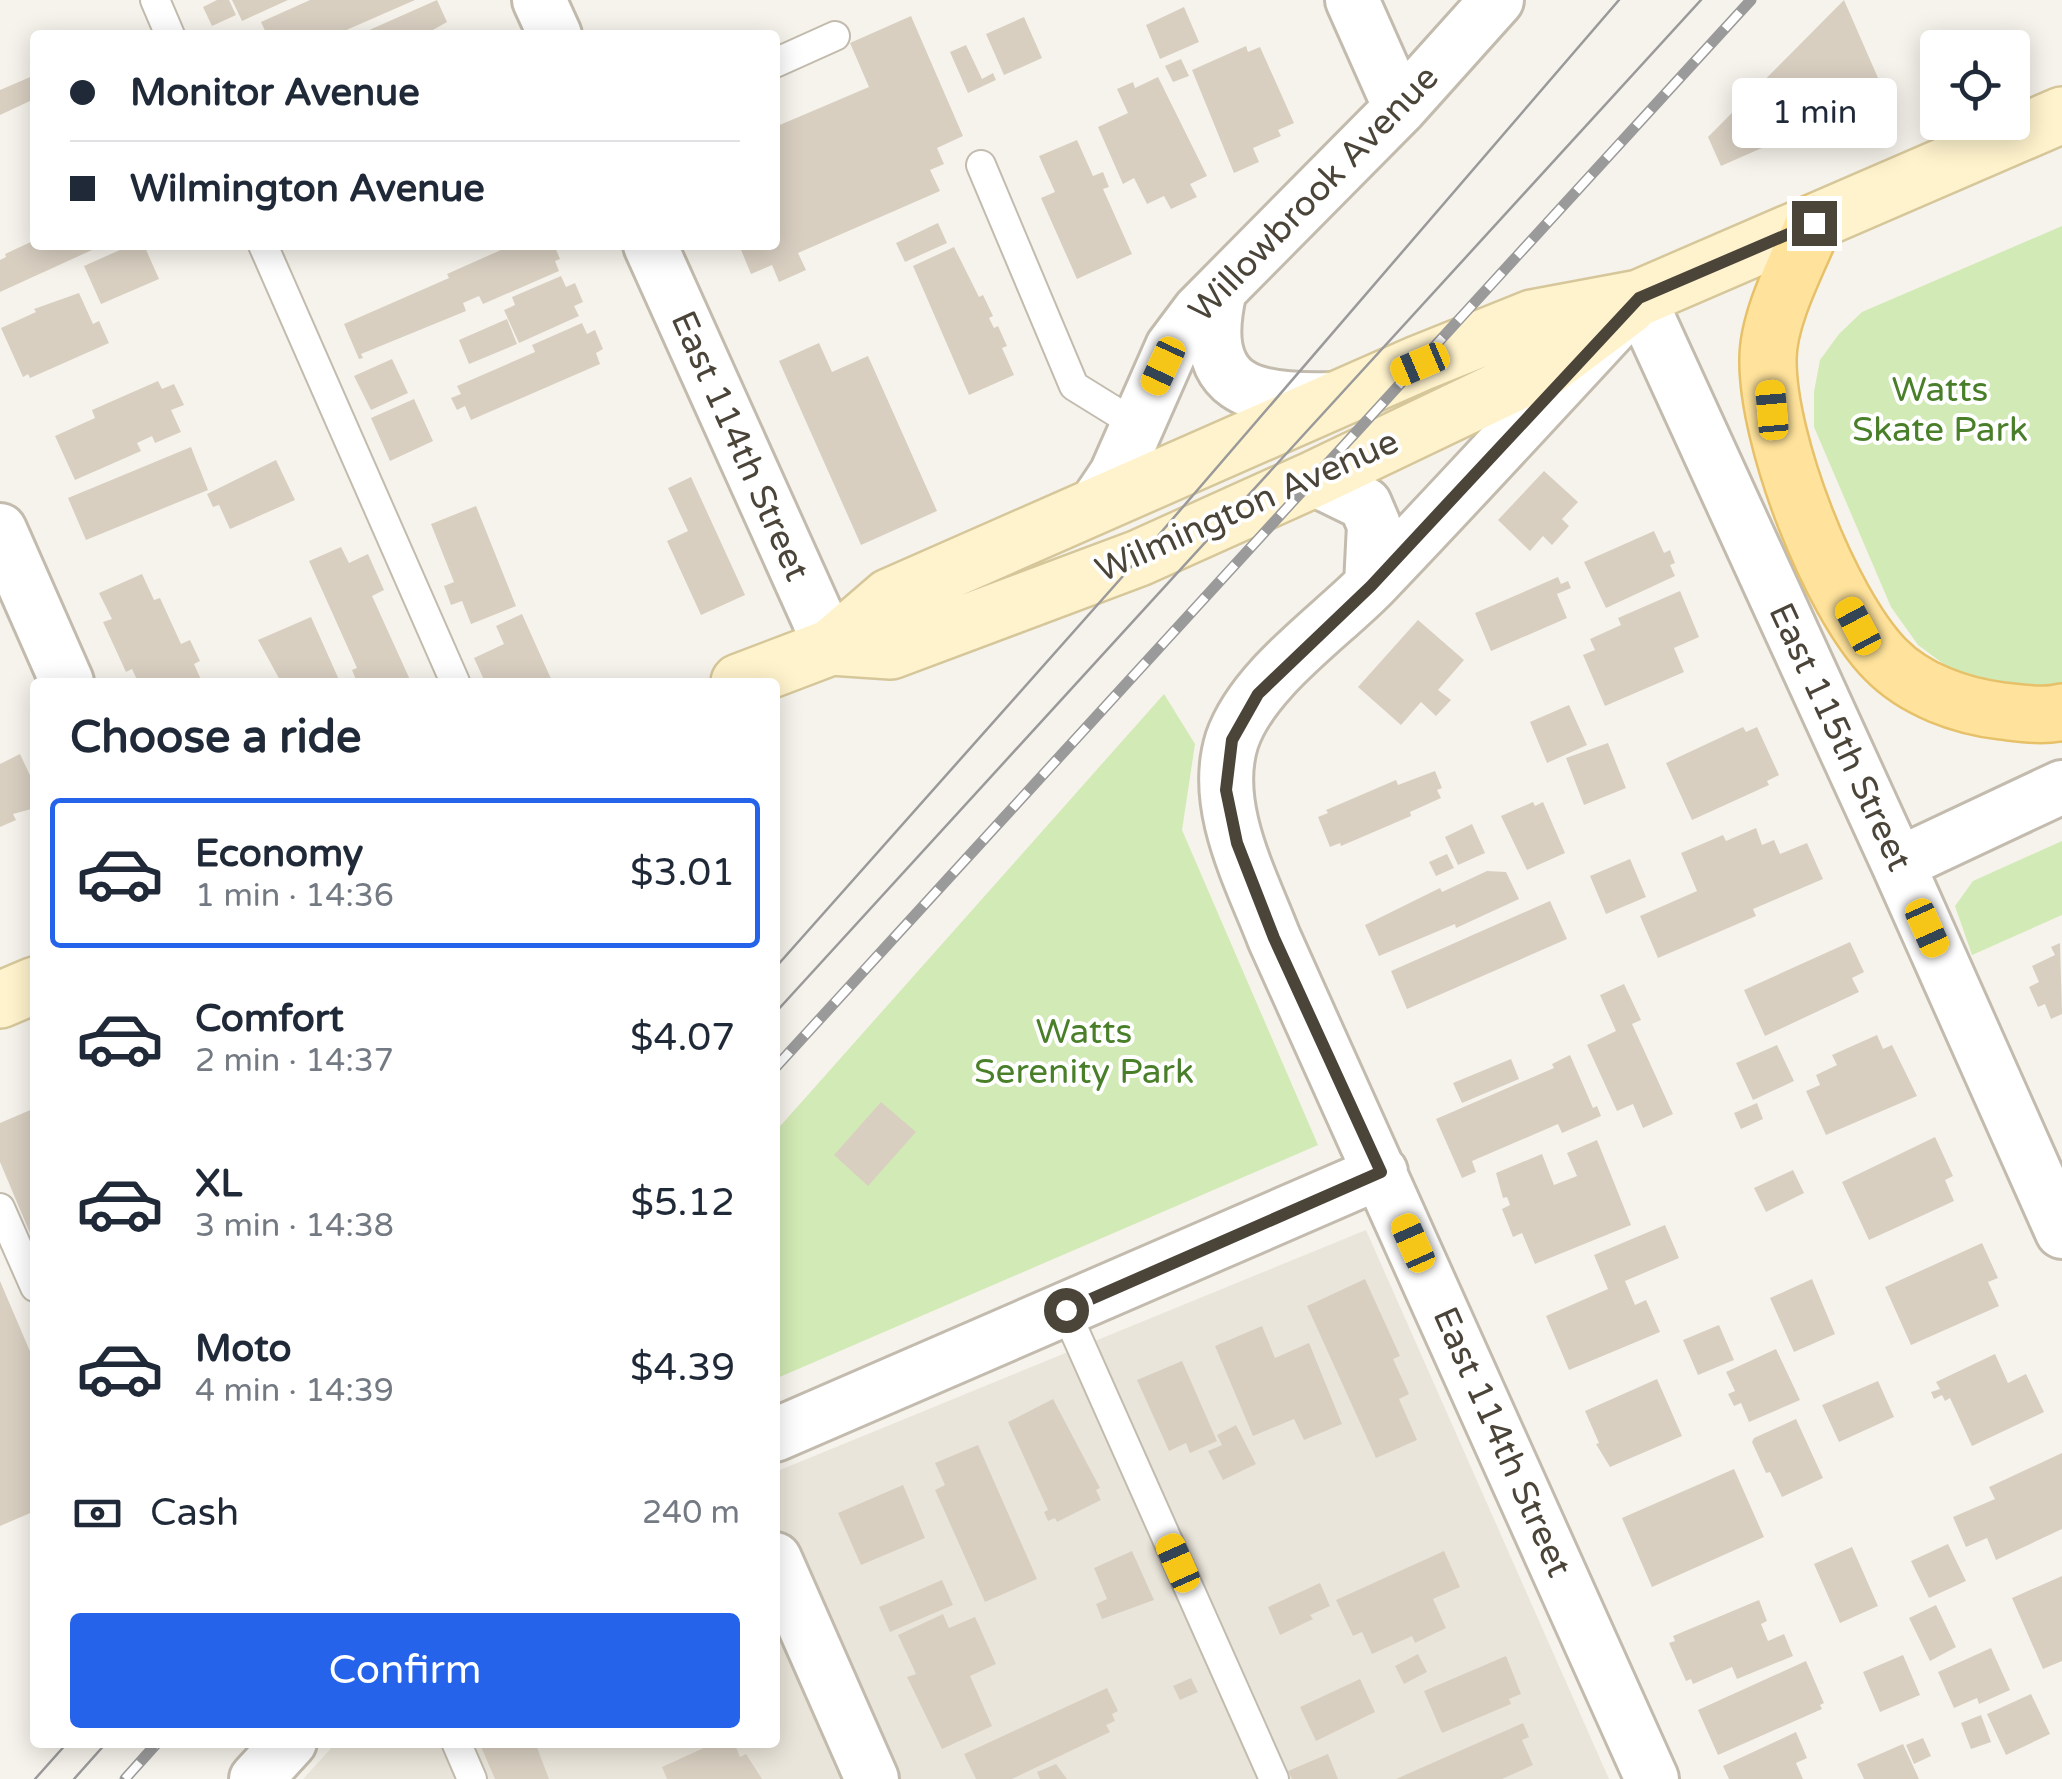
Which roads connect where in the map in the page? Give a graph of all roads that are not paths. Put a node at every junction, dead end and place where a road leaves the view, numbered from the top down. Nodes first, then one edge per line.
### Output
1 (155, 0) edge
2 (539, 0) edge
3 (1352, 0) edge
4 (1497, 0) edge
5 (168, 30) edge
6 (553, 30) edge
7 (835, 36) dead end
8 (780, 60) edge
9 (1400, 108) junction
10 (2062, 115) edge
11 (981, 165) dead end
12 (1814, 223) junction
13 (265, 250) edge
14 (652, 250) edge
15 (1220, 290) junction
16 (1639, 298) junction
17 (1336, 399) junction
18 (1137, 426) junction
19 (1314, 480) junction
20 (1094, 506) junction
21 (0, 530) edge
22 (1371, 586) junction
23 (831, 646) junction
24 (891, 651) junction
25 (65, 678) edge
26 (454, 678) edge
27 (749, 678) edge
28 (2058, 713) edge
29 (2062, 788) edge
30 (1898, 864) junction
31 (30, 987) edge
32 (0, 1000) edge
33 (1381, 1172) junction
34 (0, 1208) edge
35 (2062, 1232) edge
36 (30, 1277) edge
37 (1066, 1310) junction
38 (780, 1433) edge
39 (780, 1570) edge
40 (284, 1748) edge
41 (459, 1748) edge
42 (256, 1779) edge
43 (472, 1779) edge
44 (872, 1779) edge
45 (1274, 1779) edge
46 (1652, 1779) edge

1 - 5 lane
2 - 6 street
3 - 9 street
4 - 9 street, Willowbrook Avenue
7 - 8 lane
9 - 15 street, Willowbrook Avenue
10 - 12 main road, Wilmington Avenue
11 - 18 lane
12 - 16 main road, Wilmington Avenue
12 - 28 main road
13 - 26 lane
14 - 23 street, East 114th Street
15 - 17 street
15 - 18 street, Willowbrook Avenue
16 - 17 main road, Wilmington Avenue
16 - 19 main road, Wilmington Avenue
16 - 22 street, East 114th Street
16 - 30 street, East 115th Street
17 - 20 main road, Wilmington Avenue
18 - 20 street, Willowbrook Avenue
19 - 22 street
19 - 24 main road, Wilmington Avenue
20 - 23 main road, Wilmington Avenue
20 - 24 main road
21 - 25 street
22 - 33 street, East 114th Street
23 - 24 main road, Wilmington Avenue
23 - 27 main road, Wilmington Avenue
29 - 30 street
30 - 35 street, East 115th Street
31 - 32 main road
33 - 37 street
33 - 46 street, East 114th Street
34 - 36 lane
37 - 38 street
37 - 45 lane
39 - 44 street
40 - 42 street
41 - 43 lane

